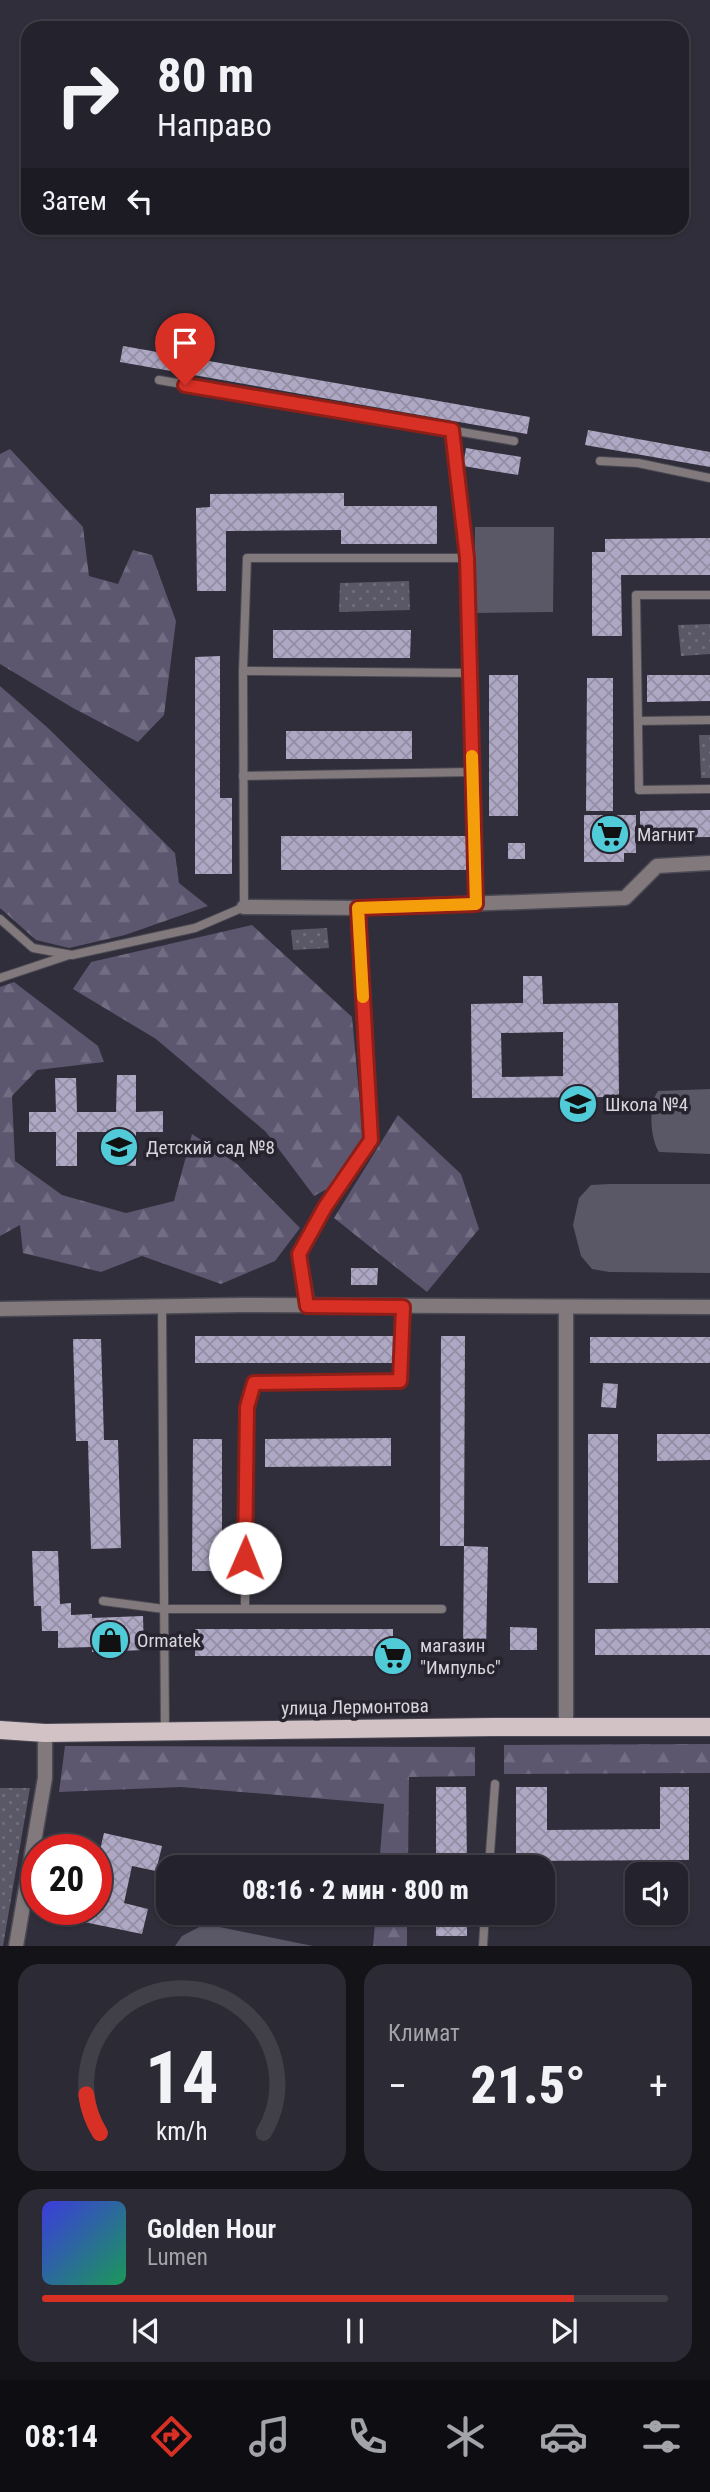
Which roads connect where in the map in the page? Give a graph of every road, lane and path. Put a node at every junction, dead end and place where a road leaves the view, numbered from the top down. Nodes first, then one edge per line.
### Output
1 (159, 380) dead end
2 (452, 430) junction
3 (514, 441) dead end
4 (600, 461) dead end
5 (710, 478) edge
6 (467, 558) junction
7 (710, 595) edge
8 (243, 671) junction
9 (470, 673) junction
10 (638, 720) junction
11 (710, 720) edge
12 (472, 772) junction
13 (243, 776) junction
14 (710, 789) edge
15 (710, 863) edge
16 (476, 904) junction
17 (244, 907) junction
18 (358, 908) junction
19 (0, 919) edge
20 (72, 954) junction
21 (0, 978) edge
22 (307, 1306) junction
23 (162, 1307) junction
24 (403, 1307) junction
25 (710, 1307) edge
26 (566, 1308) junction
27 (0, 1309) edge
28 (103, 1601) dead end
29 (245, 1608) junction
30 (164, 1609) junction
31 (442, 1609) dead end
32 (710, 1727) edge
33 (566, 1728) junction
34 (0, 1730) edge
35 (165, 1731) junction
36 (45, 1733) junction
37 (495, 1784) dead end
38 (490, 1855) edge
39 (484, 1925) edge
40 (16, 1946) edge
41 (483, 1946) edge

1 - 2 lane
2 - 3 lane
2 - 6 lane
4 - 5 lane
6 - 8 lane
6 - 9 lane
7 - 10 lane
8 - 9 lane
8 - 13 lane
9 - 12 lane
10 - 11 lane
10 - 14 lane
12 - 13 lane
12 - 16 lane
13 - 17 lane
15 - 16 street
16 - 18 street
17 - 18 street
17 - 20 lane
18 - 22 street
19 - 20 lane
20 - 21 lane
22 - 23 street
22 - 24 street
23 - 27 street
23 - 30 lane
24 - 26 street
24 - 29 lane
25 - 26 street
26 - 33 street
28 - 30 lane
29 - 30 lane
29 - 31 lane
30 - 35 lane
32 - 33 main road, улица Лермонтова
33 - 35 main road, улица Лермонтова
34 - 36 main road, улица Лермонтова
35 - 36 main road, улица Лермонтова
36 - 40 street
37 - 38 lane
39 - 41 lane

